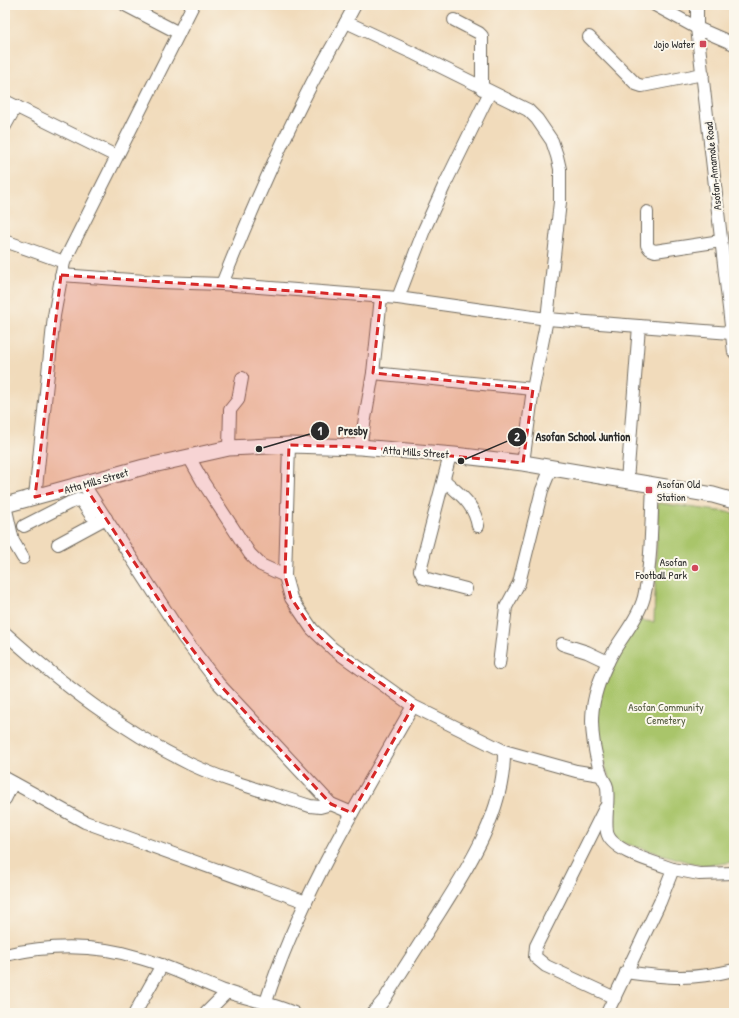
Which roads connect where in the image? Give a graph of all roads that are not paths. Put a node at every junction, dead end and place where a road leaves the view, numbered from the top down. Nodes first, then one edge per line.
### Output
1 (125, 5) edge
2 (193, 5) edge
3 (355, 5) edge
4 (655, 5) edge
5 (697, 5) edge
6 (454, 20) dead end
7 (346, 22) junction
8 (697, 28) junction
9 (179, 34) junction
10 (589, 37) dead end
11 (734, 44) edge
12 (703, 74) junction
13 (486, 90) junction
14 (10, 104) edge
15 (5, 126) edge
16 (116, 156) junction
17 (647, 212) dead end
18 (5, 241) edge
19 (721, 241) junction
20 (64, 262) junction
21 (61, 275) junction
22 (222, 284) junction
23 (381, 297) junction
24 (398, 298) junction
25 (547, 319) junction
26 (639, 326) junction
27 (731, 333) junction
28 (734, 352) edge
29 (372, 373) junction
30 (242, 378) dead end
31 (533, 389) junction
32 (289, 445) junction
33 (229, 448) junction
34 (360, 448) junction
35 (450, 455) junction
36 (189, 457) junction
37 (523, 463) junction
38 (551, 468) junction
39 (444, 480) junction
40 (627, 481) junction
41 (84, 485) junction
42 (653, 485) junction
43 (66, 496) junction
44 (33, 498) junction
45 (734, 501) edge
46 (5, 505) edge
47 (91, 515) dead end
48 (39, 517) junction
49 (106, 518) junction
50 (24, 526) dead end
51 (478, 526) dead end
52 (58, 544) dead end
53 (23, 558) dead end
54 (285, 576) junction
55 (466, 589) dead end
56 (5, 633) edge
57 (562, 644) dead end
58 (608, 662) junction
59 (500, 664) dead end
60 (413, 706) junction
61 (504, 751) junction
62 (601, 775) junction
63 (9, 781) edge
64 (5, 799) edge
65 (331, 804) junction
66 (606, 806) junction
67 (352, 813) junction
68 (673, 869) junction
69 (734, 873) edge
70 (306, 902) junction
71 (5, 955) edge
72 (162, 966) junction
73 (734, 970) edge
74 (626, 972) junction
75 (227, 992) junction
76 (615, 998) junction
77 (266, 1002) junction
78 (135, 1013) edge
79 (206, 1013) edge
80 (294, 1013) edge
81 (373, 1013) edge
82 (607, 1013) edge

1 - 9 street
2 - 9 street
3 - 7 street
4 - 8 street
5 - 8 street, Asofan-Amamole Road
6 - 13 street
7 - 13 street
7 - 22 street
8 - 11 street
8 - 12 street, Asofan-Amamole Road
9 - 16 street
10 - 12 street
12 - 19 street, Asofan-Amamole Road
13 - 24 street
13 - 25 street
14 - 15 street
14 - 16 street
16 - 20 street
17 - 19 street
18 - 20 street
19 - 27 street, Asofan-Amamole Road
20 - 21 street
21 - 22 street
21 - 44 street
22 - 23 street
23 - 24 street
23 - 29 street
24 - 25 street
25 - 26 street
25 - 31 street
26 - 27 street
26 - 40 street
27 - 28 street, Asofan-Amamole Road
29 - 31 street
29 - 34 street
30 - 33 street
31 - 37 street
32 - 33 main road, Atta Mills Street
32 - 34 main road, Atta Mills Street
32 - 54 street
33 - 36 main road, Atta Mills Street
34 - 35 main road, Atta Mills Street
35 - 37 main road, Atta Mills Street
35 - 39 street
36 - 41 main road, Atta Mills Street
36 - 54 street
37 - 38 main road, Atta Mills Street
38 - 40 main road, Atta Mills Street
38 - 59 street
39 - 51 street
39 - 55 street
40 - 42 main road, Atta Mills Street
41 - 43 main road, Atta Mills Street
41 - 49 street
42 - 45 main road, Atta Mills Street
42 - 58 street
43 - 44 main road, Atta Mills Street
43 - 47 street
43 - 48 street
44 - 46 main road, Atta Mills Street
44 - 48 street
46 - 53 street
48 - 50 street
49 - 52 street
49 - 65 street
54 - 60 street
56 - 65 street
57 - 58 street
58 - 62 street
60 - 61 street
60 - 67 street
61 - 62 street
61 - 81 street
62 - 66 street
63 - 64 street
63 - 70 street
65 - 67 street
66 - 68 street
66 - 76 street
67 - 70 street
68 - 69 street
68 - 74 street
70 - 77 street
71 - 72 street
72 - 75 street
72 - 78 street
73 - 74 street
74 - 76 street
75 - 77 street
75 - 79 street
76 - 82 street
77 - 80 street

